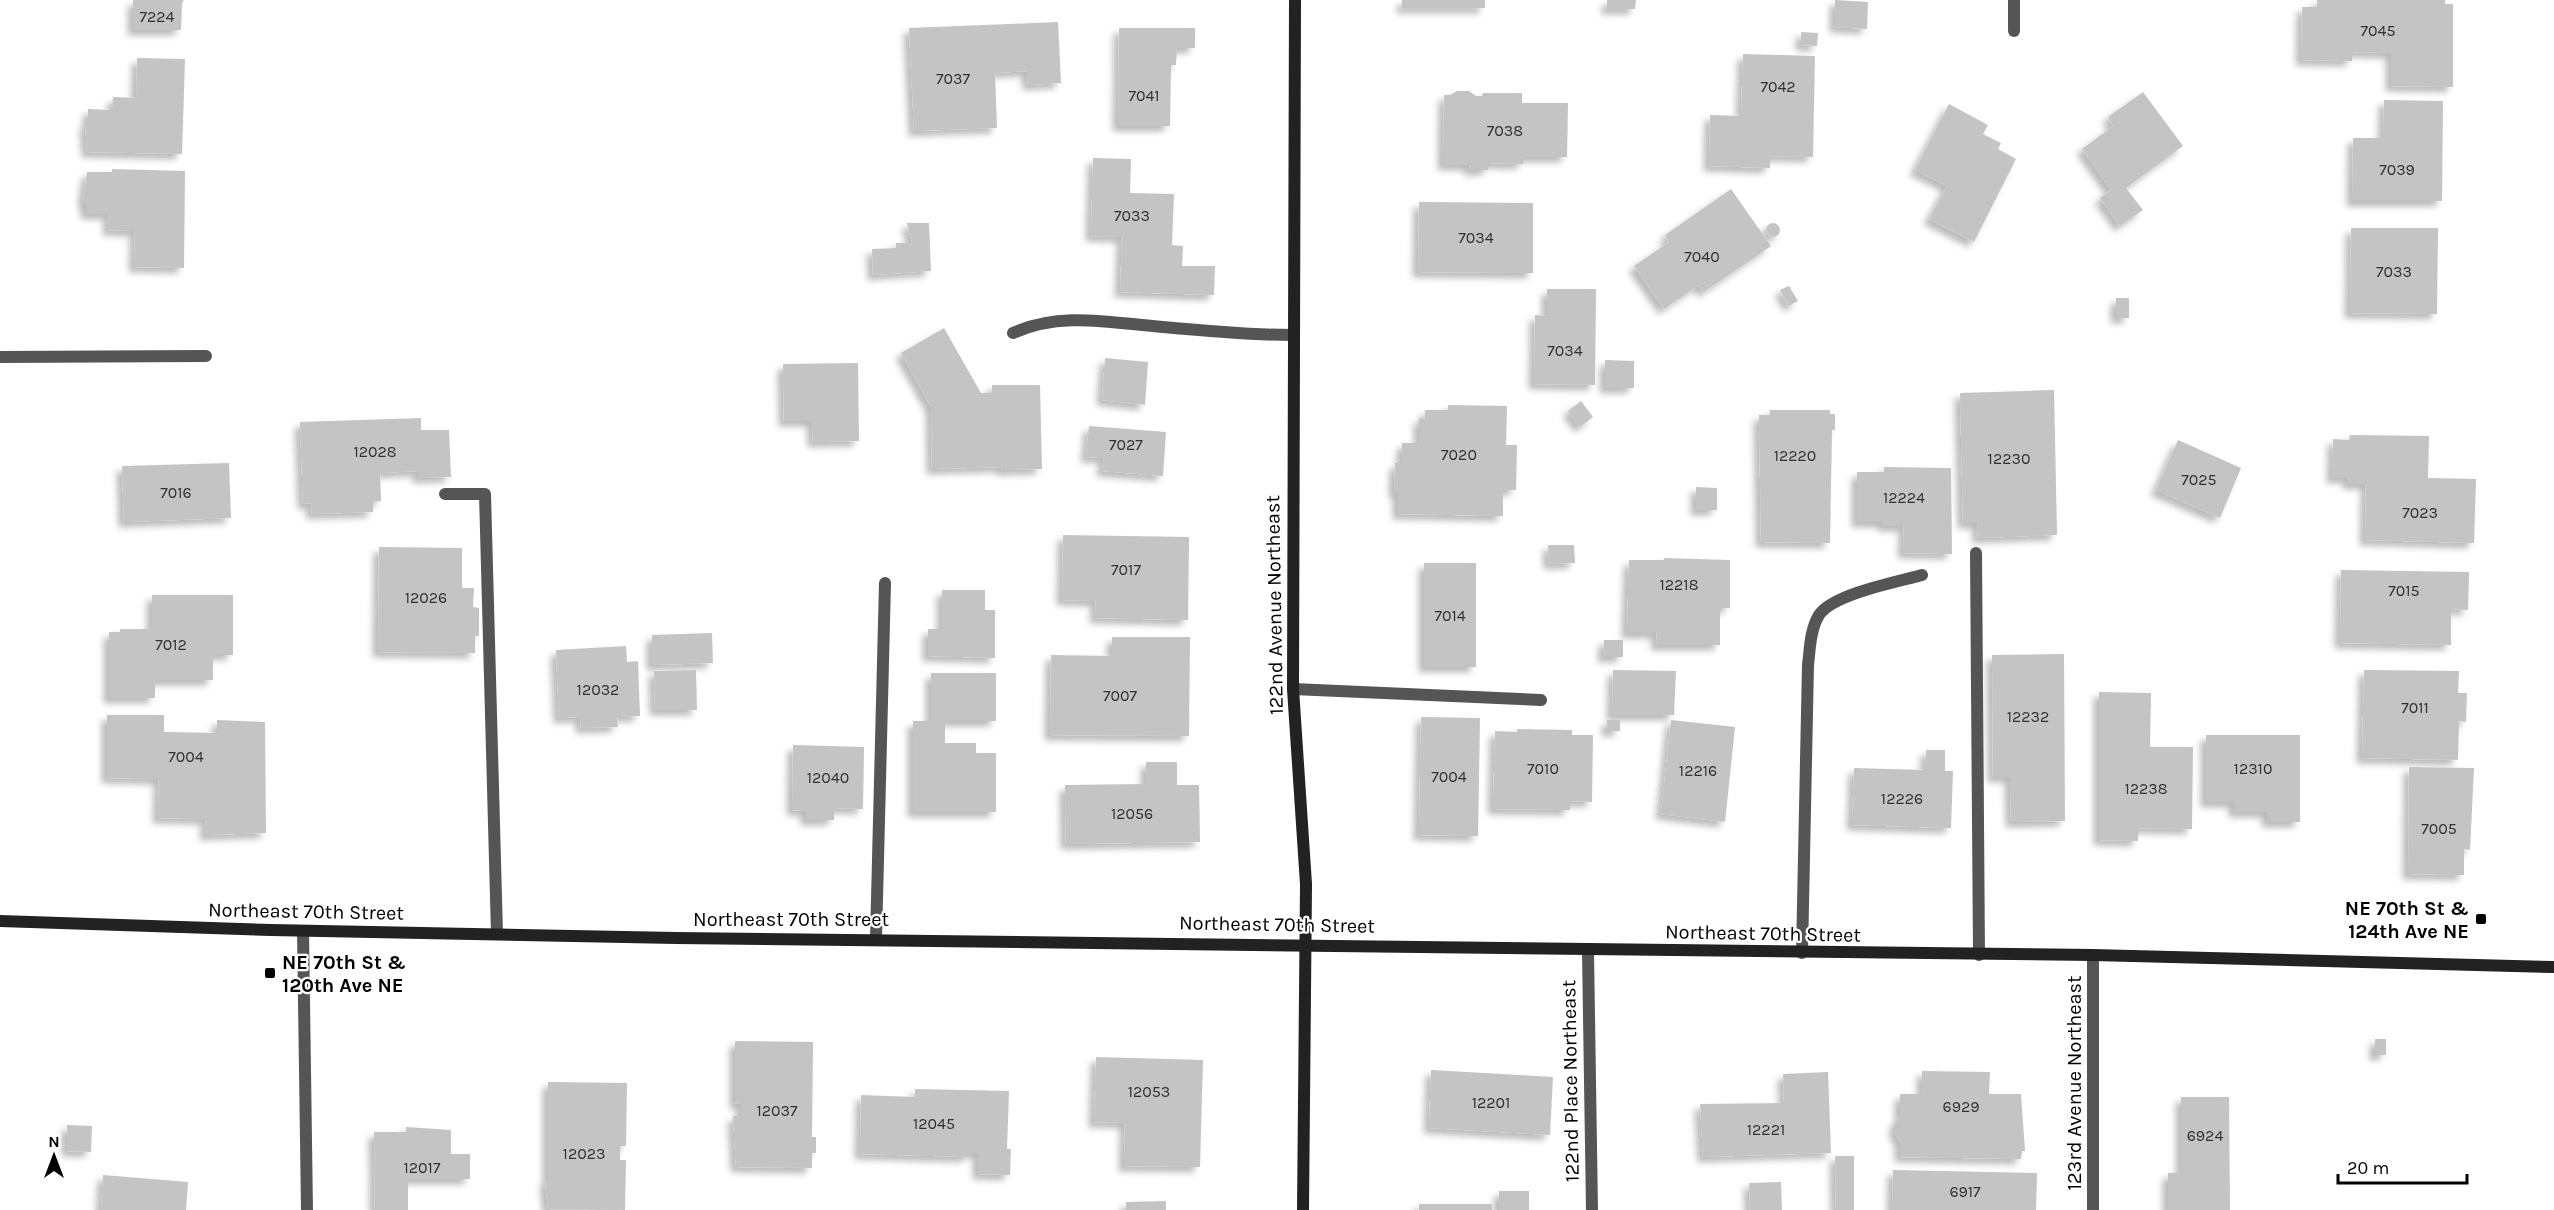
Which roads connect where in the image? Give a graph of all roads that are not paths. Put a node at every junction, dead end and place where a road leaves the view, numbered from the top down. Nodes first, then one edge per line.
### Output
1 (1295, 0) edge
2 (2014, 0) edge
3 (2014, 31) dead end
4 (1013, 333) dead end
5 (1292, 335) junction
6 (206, 356) dead end
7 (0, 357) edge
8 (445, 494) dead end
9 (1976, 552) dead end
10 (1922, 575) dead end
11 (885, 583) dead end
12 (1293, 689) junction
13 (1541, 700) dead end
14 (0, 921) edge
15 (303, 931) junction
16 (497, 934) junction
17 (876, 939) junction
18 (1304, 944) junction
19 (1588, 951) junction
20 (1802, 953) junction
21 (1979, 955) junction
22 (2093, 955) junction
23 (2554, 967) edge
24 (307, 1210) edge
25 (1303, 1210) edge
26 (1592, 1210) edge
27 (2093, 1210) edge

1 - 5 main road, 122nd Avenue Northeast
2 - 3 street
4 - 5 street
5 - 12 main road, 122nd Avenue Northeast
6 - 7 street
8 - 16 street
9 - 21 street
10 - 20 street
11 - 17 street
12 - 13 street
12 - 18 main road, 122nd Avenue Northeast
14 - 15 main road, Northeast 70th Street
15 - 16 main road, Northeast 70th Street
15 - 24 street
16 - 17 main road, Northeast 70th Street
17 - 18 main road, Northeast 70th Street
18 - 19 main road, Northeast 70th Street
18 - 25 main road, 122nd Avenue Northeast
19 - 20 main road, Northeast 70th Street
19 - 26 street, 122nd Place Northeast
20 - 21 main road, Northeast 70th Street
21 - 22 main road, Northeast 70th Street
22 - 23 main road, Northeast 70th Street
22 - 27 street, 123rd Avenue Northeast

